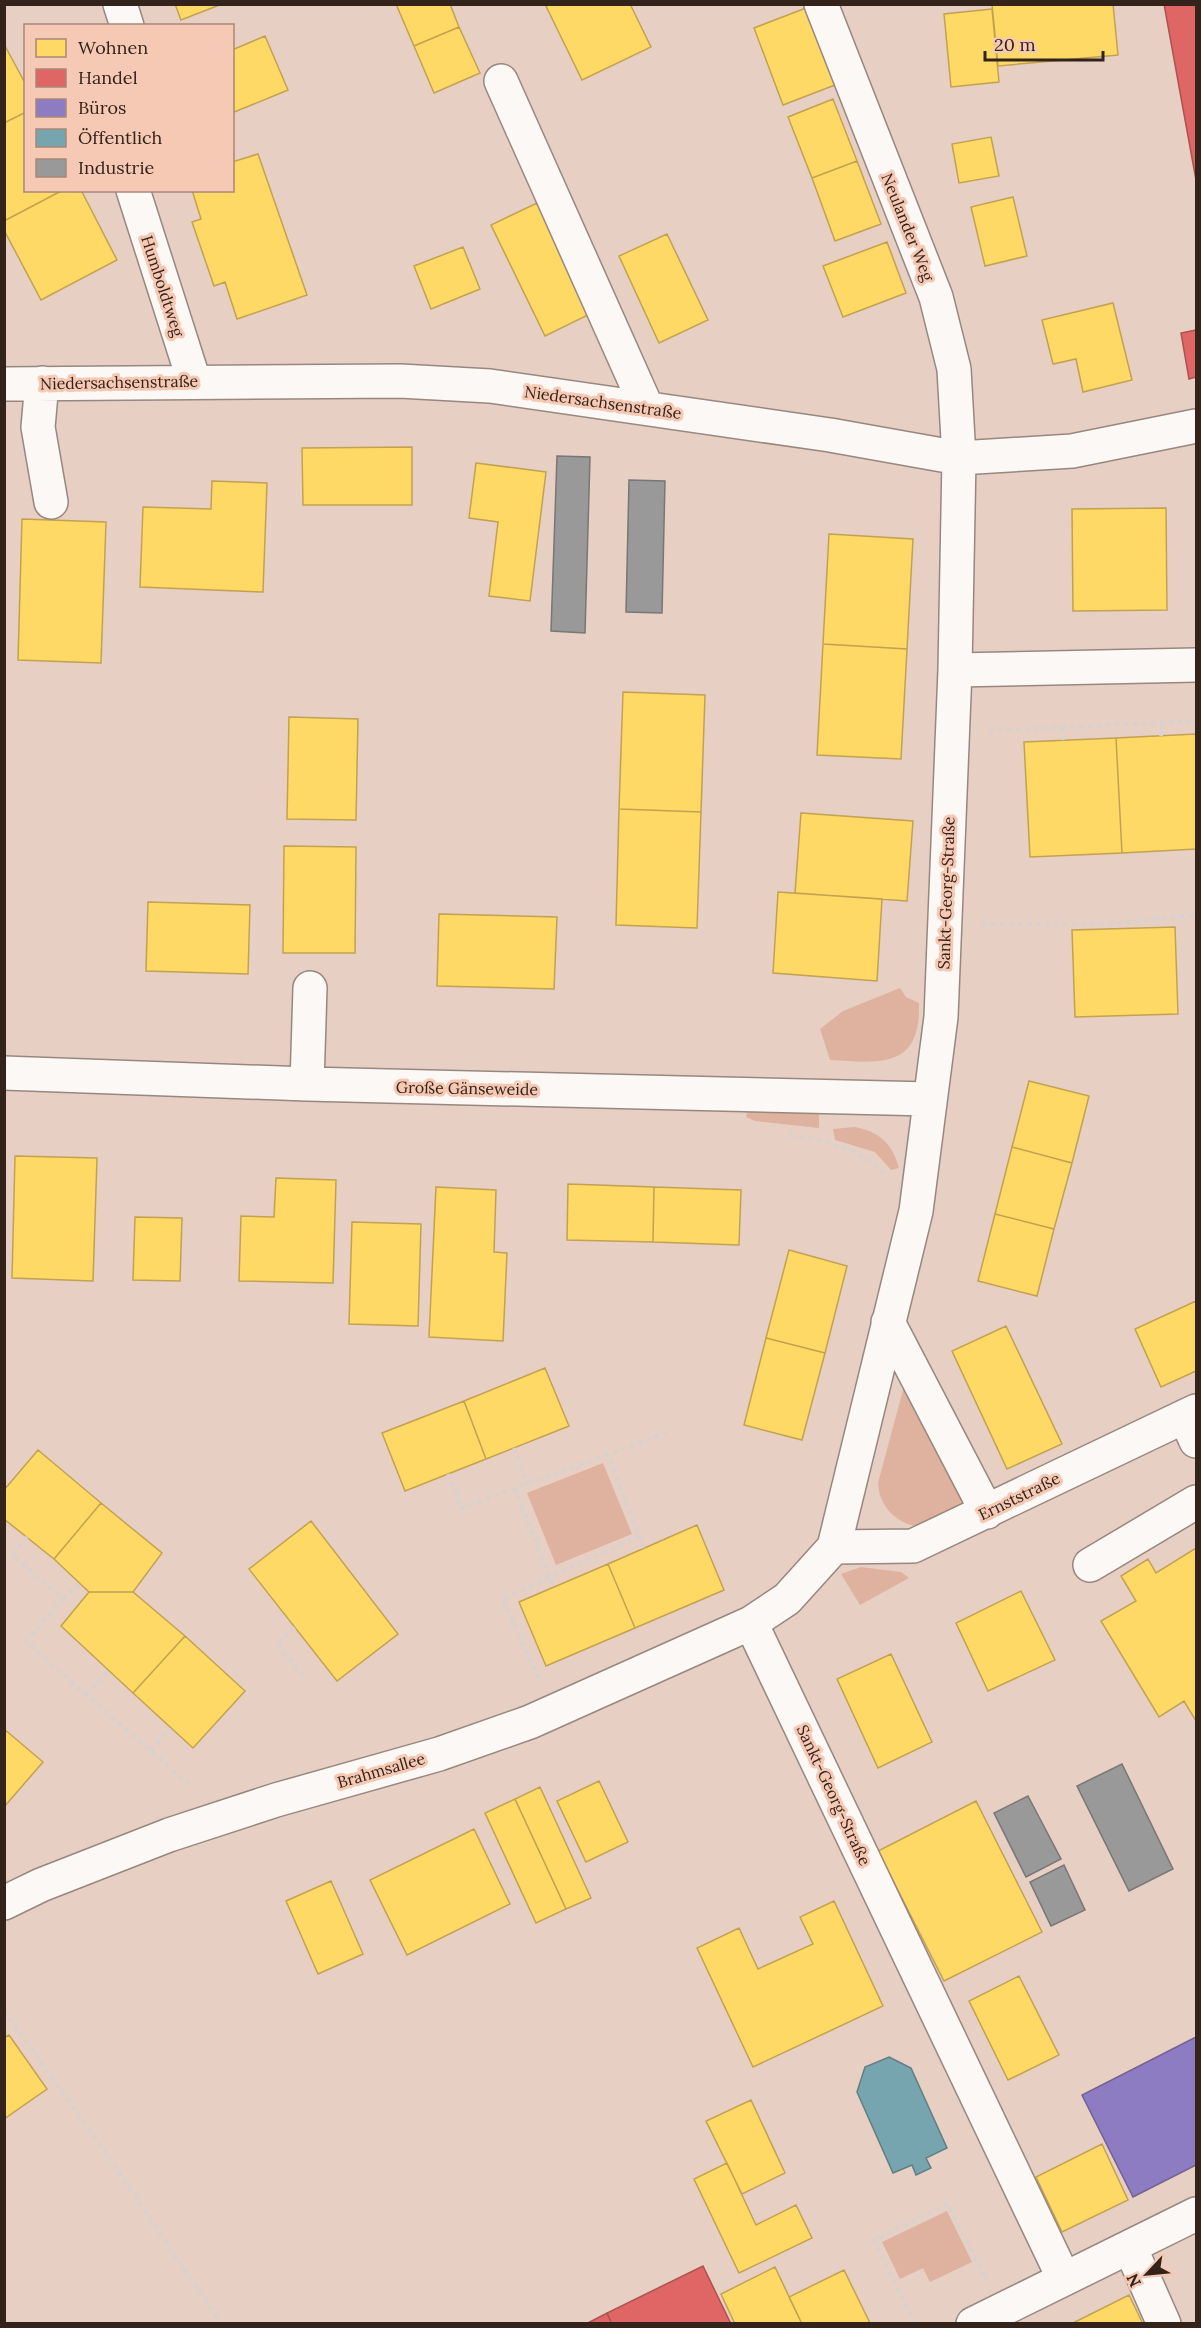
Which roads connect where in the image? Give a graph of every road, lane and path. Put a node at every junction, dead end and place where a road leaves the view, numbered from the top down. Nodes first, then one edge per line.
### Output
1 (120, 4) edge
2 (820, 4) edge
3 (126, 24) edge
4 (501, 81) dead end
5 (133, 192) edge
6 (194, 381) junction
7 (42, 383) junction
8 (4, 384) edge
9 (647, 408) junction
10 (1197, 426) edge
11 (958, 458) junction
12 (51, 502) dead end
13 (1197, 664) edge
14 (955, 670) junction
15 (1197, 721) edge
16 (1162, 722) junction
17 (1062, 728) junction
18 (952, 732) junction
19 (1161, 736) dead end
20 (1063, 740) dead end
21 (1197, 915) edge
22 (1118, 923) junction
23 (945, 924) junction
24 (1118, 929) dead end
25 (310, 988) dead end
26 (4, 1074) edge
27 (307, 1084) junction
28 (929, 1099) junction
29 (786, 1134) dead end
30 (886, 1174) dead end
31 (888, 1322) junction
32 (1193, 1423) edge
33 (666, 1433) dead end
34 (514, 1448) dead end
35 (608, 1455) junction
36 (448, 1474) dead end
37 (527, 1484) junction
38 (515, 1488) junction
39 (1197, 1502) edge
40 (987, 1512) junction
41 (639, 1536) junction
42 (27, 1537) dead end
43 (834, 1547) junction
44 (644, 1548) dead end
45 (1090, 1565) dead end
46 (550, 1577) junction
47 (80, 1584) dead end
48 (553, 1587) dead end
49 (63, 1599) junction
50 (751, 1623) junction
51 (295, 1628) dead end
52 (109, 1670) dead end
53 (304, 1677) dead end
54 (86, 1695) junction
55 (554, 1711) junction
56 (170, 1728) dead end
57 (151, 1751) junction
58 (225, 1816) junction
59 (4, 1903) edge
60 (4, 2012) edge
61 (1197, 2214) edge
62 (1130, 2247) junction
63 (1064, 2278) junction
64 (987, 2317) edge
65 (221, 2324) edge
66 (915, 2324) edge
67 (1164, 2324) edge

1 - 3 street
2 - 11 street, Neulander Weg
4 - 9 street
5 - 6 street, Humboldtweg
6 - 7 street, Niedersachsenstraße
6 - 9 street, Niedersachsenstraße
7 - 8 street, Niedersachsenstraße
7 - 12 street
9 - 11 street, Niedersachsenstraße
10 - 11 street, Niedersachsenstraße
11 - 14 street, Sankt-Georg-Straße
13 - 14 street
14 - 18 street, Sankt-Georg-Straße
15 - 16 path
16 - 17 path
16 - 19 path
17 - 18 path
17 - 20 path
18 - 23 street, Sankt-Georg-Straße
21 - 22 path
22 - 23 path
22 - 24 path
23 - 28 street, Sankt-Georg-Straße
25 - 27 street
26 - 27 street, Große Gänseweide
27 - 28 street, Große Gänseweide
28 - 31 street, Sankt-Georg-Straße
29 - 30 path
31 - 40 street
31 - 43 street, Sankt-Georg-Straße
32 - 40 street, Ernststraße
33 - 35 path
34 - 37 path
35 - 37 path
35 - 41 path
36 - 38 path
37 - 38 path
38 - 46 path
39 - 45 street
40 - 43 street, Ernststraße
41 - 44 path
41 - 46 path
42 - 49 path
43 - 50 street, Sankt-Georg-Straße
46 - 48 path
46 - 55 path
47 - 49 path
49 - 54 path
50 - 55 street, Brahmsallee
50 - 63 street, Sankt-Georg-Straße
51 - 53 path
52 - 54 path
54 - 57 path
55 - 58 street, Brahmsallee
56 - 57 path
57 - 58 path
58 - 59 street, Brahmsallee
60 - 65 path
61 - 62 street
62 - 63 street
62 - 67 street
63 - 64 street
64 - 66 path

